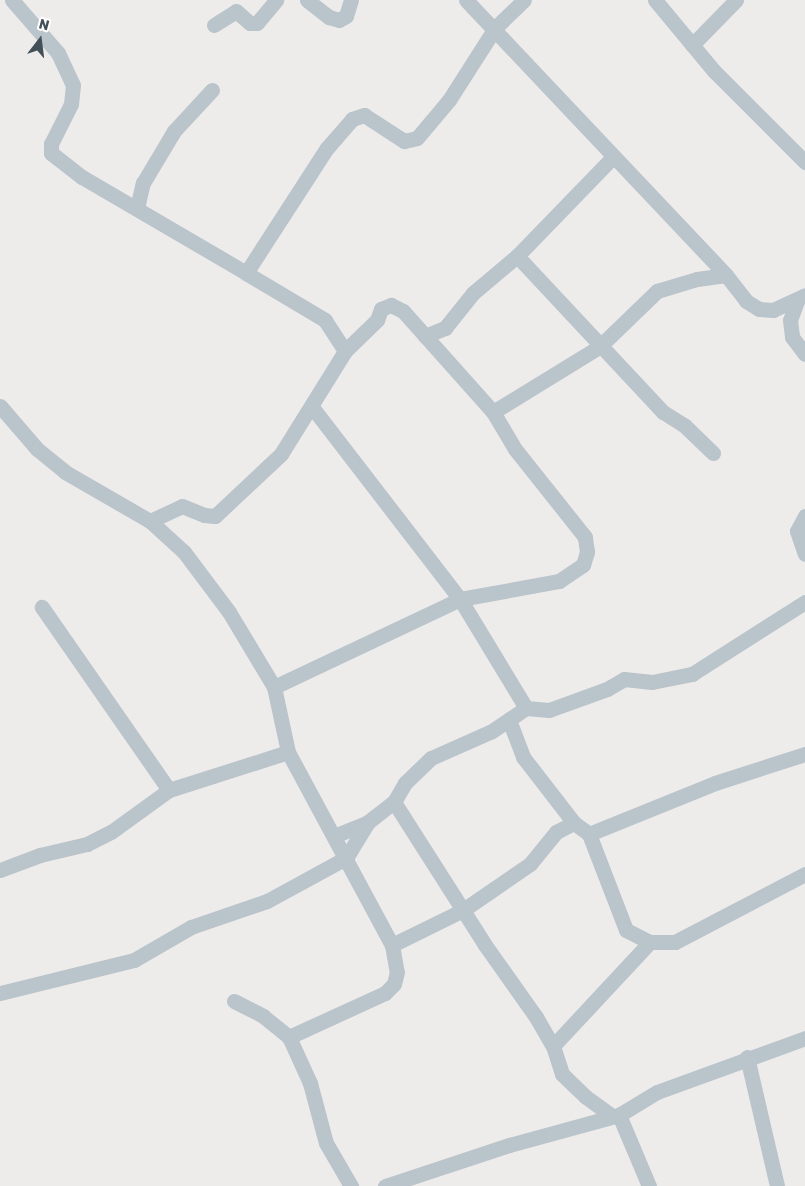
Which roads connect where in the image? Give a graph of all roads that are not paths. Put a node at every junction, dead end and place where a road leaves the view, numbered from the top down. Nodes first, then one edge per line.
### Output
1 (12, 0) edge
2 (276, 0) edge
3 (307, 0) edge
4 (351, 0) edge
5 (466, 0) edge
6 (524, 0) edge
7 (655, 0) edge
8 (736, 0) edge
9 (214, 25) dead end
10 (495, 28) junction
11 (692, 45) junction
12 (212, 90) dead end
13 (612, 157) junction
14 (805, 162) edge
15 (137, 208) junction
16 (517, 256) junction
17 (246, 273) junction
18 (726, 275) junction
19 (801, 298) edge
20 (425, 336) junction
21 (599, 347) junction
22 (345, 351) junction
23 (805, 354) edge
24 (0, 406) edge
25 (312, 407) junction
26 (494, 412) junction
27 (713, 453) dead end
28 (805, 516) edge
29 (150, 521) junction
30 (805, 554) edge
31 (460, 599) junction
32 (805, 602) edge
33 (42, 607) dead end
34 (274, 687) junction
35 (526, 708) junction
36 (509, 720) junction
37 (288, 752) junction
38 (805, 754) edge
39 (169, 790) junction
40 (394, 802) junction
41 (368, 822) junction
42 (574, 824) junction
43 (589, 834) junction
44 (334, 836) junction
45 (346, 858) junction
46 (0, 870) edge
47 (805, 874) edge
48 (463, 910) junction
49 (650, 942) junction
50 (392, 945) junction
51 (0, 992) edge
52 (234, 1001) dead end
53 (289, 1037) junction
54 (805, 1038) edge
55 (553, 1046) junction
56 (747, 1057) junction
57 (615, 1115) junction
58 (352, 1186) edge
59 (385, 1186) edge
60 (649, 1186) edge
61 (777, 1186) edge

1 - 15 street
2 - 9 street
3 - 4 street
5 - 10 street
6 - 10 street
7 - 11 street
8 - 11 street
10 - 13 street
10 - 17 street
11 - 14 street
12 - 15 street
13 - 16 street
13 - 18 street
15 - 17 street
16 - 20 street
16 - 21 street
17 - 22 street
18 - 19 street
18 - 21 street
19 - 23 street
20 - 22 street
20 - 26 street
21 - 26 street
21 - 27 street
22 - 25 street
24 - 29 street
25 - 29 street
25 - 31 street
26 - 31 street
28 - 30 street
29 - 34 street
31 - 34 street
31 - 35 street
32 - 35 street
33 - 39 street
34 - 37 street
35 - 36 street
36 - 40 street
36 - 42 street
37 - 39 street
37 - 44 street
38 - 43 street
39 - 46 street
40 - 41 street
40 - 48 street
41 - 44 street
41 - 45 street
42 - 43 street
42 - 48 street
43 - 49 street
44 - 45 street
45 - 50 street
45 - 51 street
47 - 49 street
48 - 50 street
48 - 55 street
49 - 55 street
50 - 53 street
52 - 53 street
53 - 58 street
54 - 56 street
55 - 57 street
56 - 57 street
56 - 61 street
57 - 59 street
57 - 60 street

